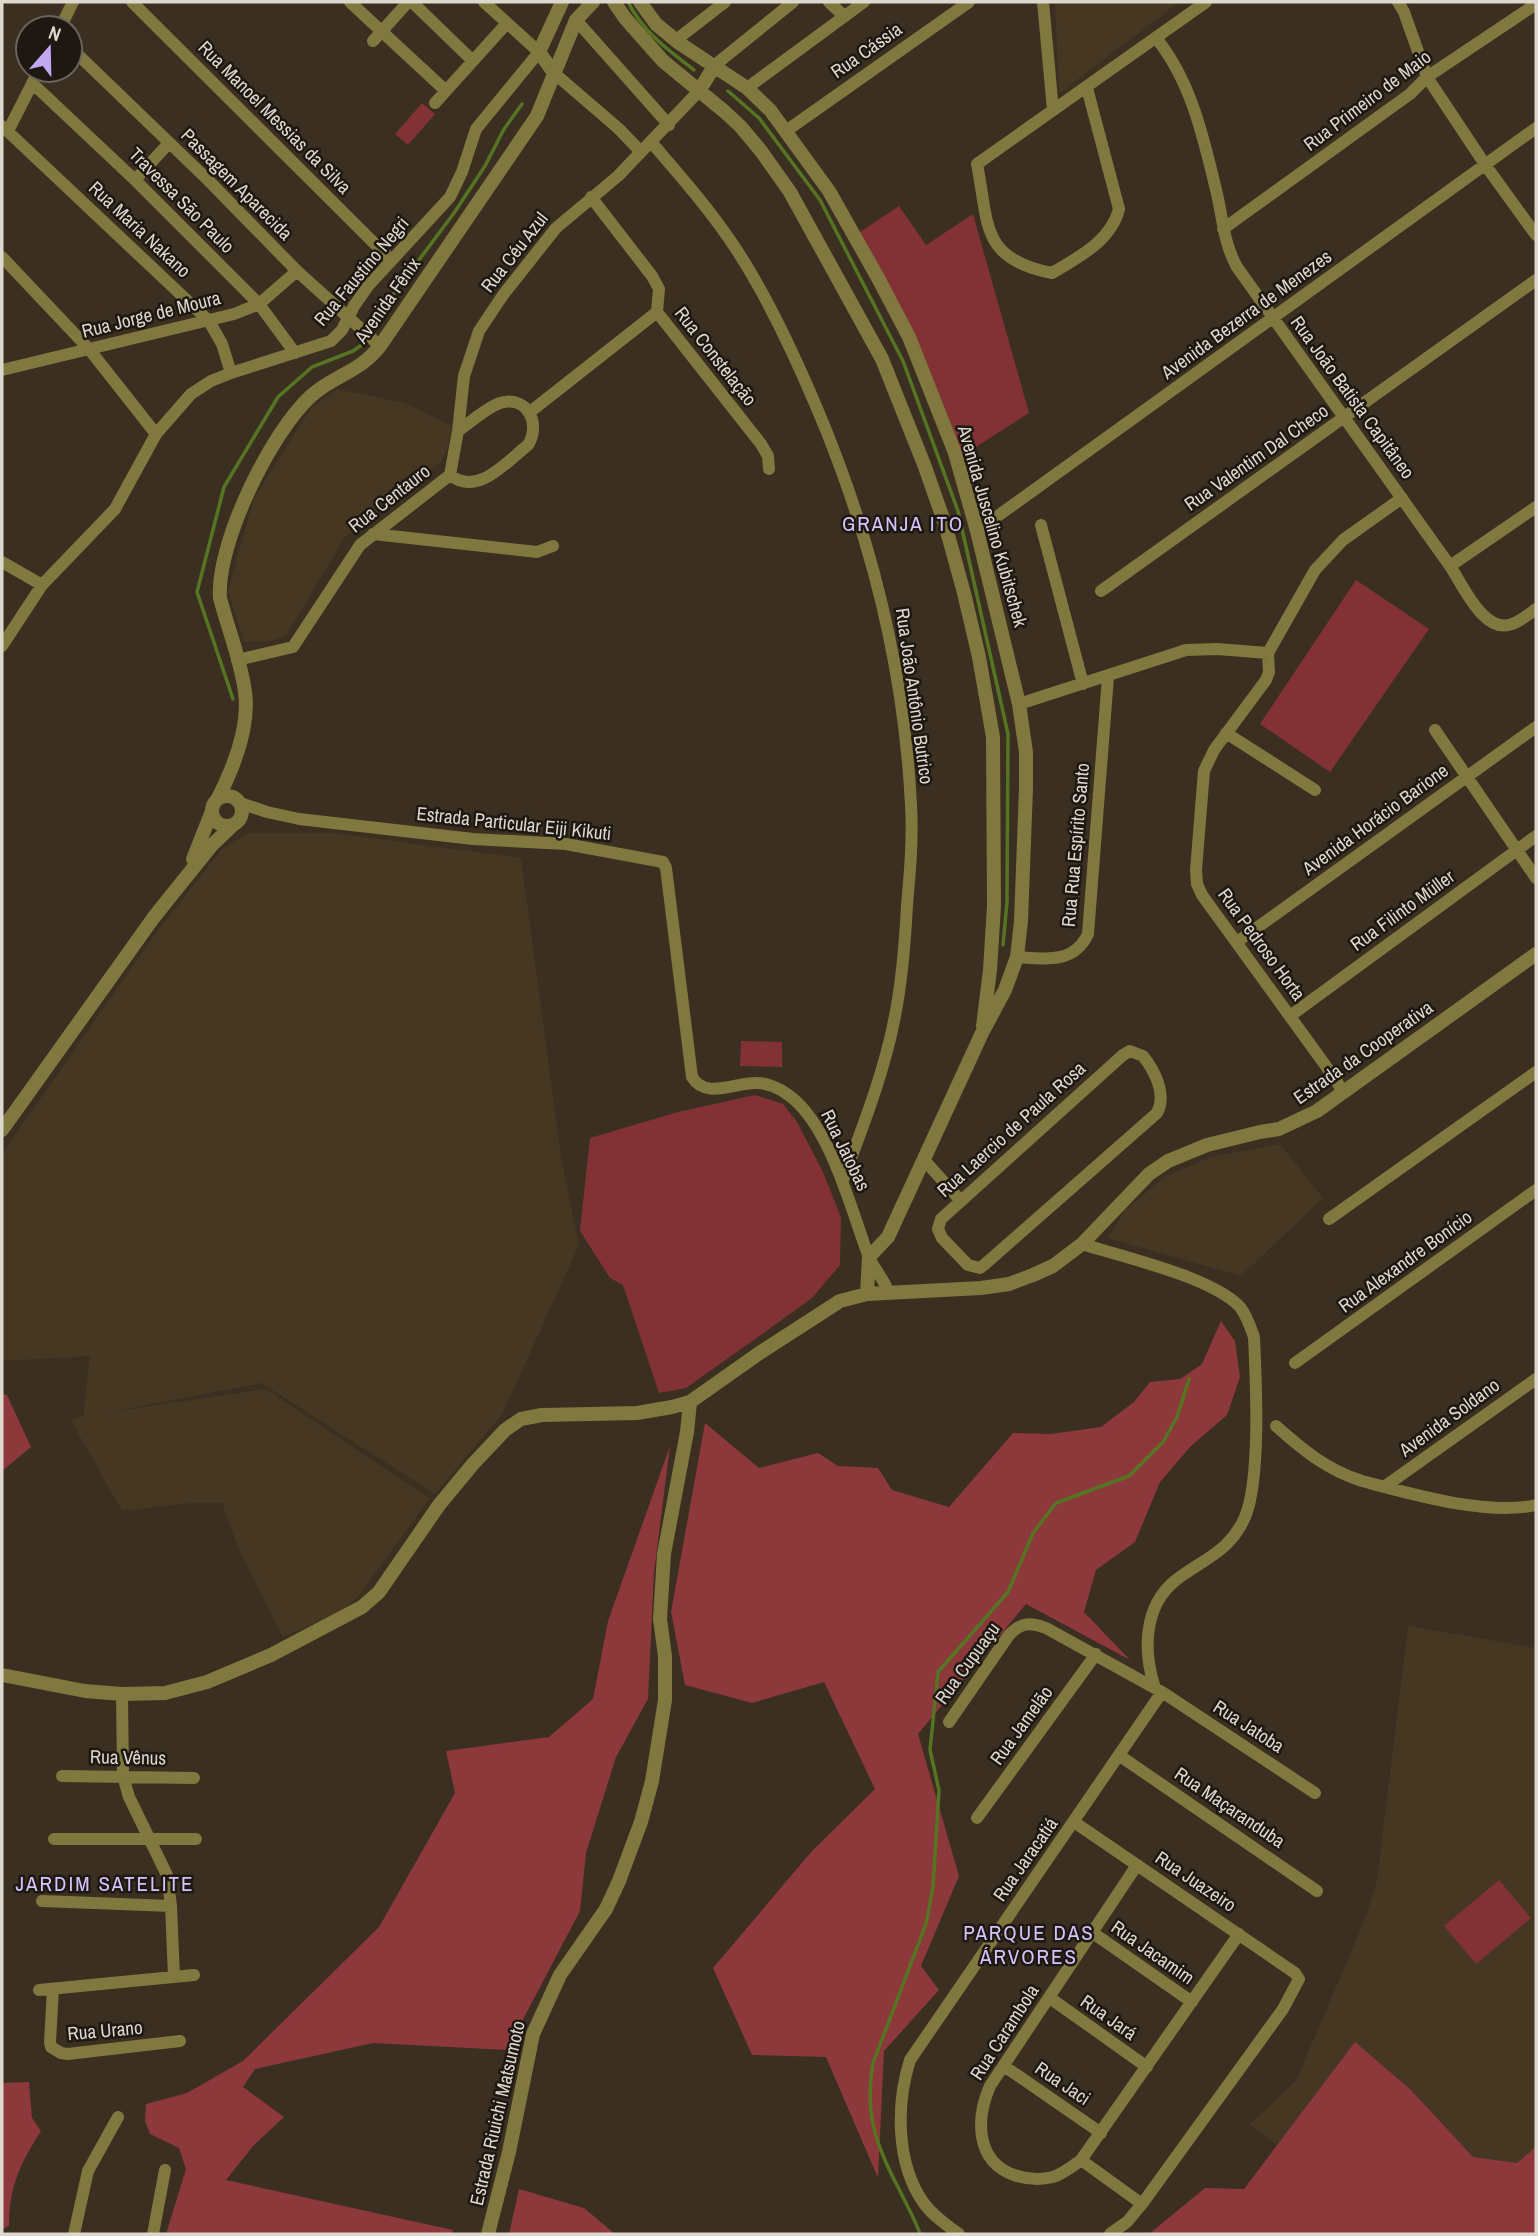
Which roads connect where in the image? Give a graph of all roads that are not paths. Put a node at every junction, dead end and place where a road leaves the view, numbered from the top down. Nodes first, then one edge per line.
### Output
1 (132, 2) edge
2 (349, 2) edge
3 (410, 2) edge
4 (484, 2) edge
5 (562, 2) edge
6 (614, 2) edge
7 (640, 2) edge
8 (725, 2) edge
9 (793, 2) edge
10 (829, 2) edge
11 (864, 2) edge
12 (968, 2) edge
13 (1043, 2) edge
14 (1206, 2) edge
15 (1398, 2) edge
16 (590, 3) edge
17 (1536, 4) edge
18 (952, 6) edge
19 (844, 15) junction
20 (576, 20) junction
21 (507, 23) junction
22 (377, 36) junction
23 (1156, 38) junction
24 (677, 40) junction
25 (539, 52) junction
26 (84, 61) edge
27 (473, 61) junction
28 (715, 65) junction
29 (554, 73) junction
30 (1427, 77) junction
31 (31, 84) edge
32 (33, 84) edge
33 (747, 88) junction
34 (1087, 88) junction
35 (446, 91) junction
36 (699, 91) junction
37 (435, 103) dead end
38 (1054, 110) junction
39 (669, 125) junction
40 (1536, 128) edge
41 (5, 129) edge
42 (786, 131) junction
43 (169, 143) junction
44 (652, 143) junction
45 (641, 152) junction
46 (1486, 166) junction
47 (135, 180) junction
48 (591, 197) junction
49 (1223, 229) junction
50 (1536, 235) edge
51 (2, 257) edge
52 (391, 260) junction
53 (298, 271) junction
54 (1536, 280) edge
55 (259, 304) junction
56 (657, 312) junction
57 (349, 317) junction
58 (1273, 318) junction
59 (209, 321) junction
60 (380, 346) junction
61 (89, 349) junction
62 (295, 353) junction
63 (2, 370) edge
64 (232, 373) junction
65 (530, 412) junction
66 (1343, 419) junction
67 (458, 431) junction
68 (156, 434) junction
69 (769, 469) dead end
70 (450, 475) junction
71 (1402, 498) junction
72 (1536, 507) edge
73 (389, 522) junction
74 (1041, 525) dead end
75 (977, 531) junction
76 (373, 534) junction
77 (408, 537) junction
78 (553, 546) dead end
79 (2, 562) edge
80 (1450, 566) junction
81 (42, 585) junction
82 (1101, 592) dead end
83 (1536, 609) edge
84 (2, 646) edge
85 (1268, 653) junction
86 (237, 660) junction
87 (1108, 677) junction
88 (1083, 684) junction
89 (1019, 704) junction
90 (1536, 727) edge
91 (1435, 730) dead end
92 (1226, 733) junction
93 (229, 774) junction
94 (1467, 777) junction
95 (1315, 790) dead end
96 (237, 801) junction
97 (215, 805) junction
98 (233, 825) junction
99 (1536, 836) edge
100 (1517, 850) junction
101 (186, 877) junction
102 (1536, 878) edge
103 (1237, 943) junction
104 (991, 946) junction
105 (1536, 954) edge
106 (1017, 957) junction
107 (1290, 1016) junction
108 (982, 1033) junction
109 (1536, 1072) edge
110 (719, 1088) joint
111 (1343, 1093) junction
112 (2, 1130) edge
113 (925, 1161) junction
114 (843, 1180) junction
115 (1536, 1189) edge
116 (961, 1201) junction
117 (1329, 1219) dead end
118 (1082, 1244) junction
119 (869, 1257) junction
120 (889, 1293) junction
121 (867, 1294) junction
122 (1295, 1363) dead end
123 (1536, 1378) edge
124 (691, 1402) junction
125 (1276, 1426) dead end
126 (1384, 1487) junction
127 (1536, 1506) edge
128 (1016, 1627) joint
129 (1096, 1654) junction
130 (2, 1675) edge
131 (1159, 1690) junction
132 (122, 1694) junction
133 (949, 1722) dead end
134 (1121, 1756) junction
135 (62, 1776) dead end
136 (123, 1776) junction
137 (194, 1778) dead end
138 (1315, 1793) dead end
139 (977, 1818) dead end
140 (1074, 1822) junction
141 (54, 1839) dead end
142 (149, 1839) junction
143 (195, 1839) dead end
144 (1137, 1865) junction
145 (1317, 1891) dead end
146 (42, 1901) dead end
147 (171, 1906) junction
148 (1093, 1933) junction
149 (1239, 1934) junction
150 (194, 1975) dead end
151 (174, 1977) junction
152 (1050, 1998) junction
153 (1192, 2002) junction
154 (180, 2041) dead end
155 (1004, 2066) junction
156 (1147, 2067) junction
157 (118, 2117) dead end
158 (1101, 2133) junction
159 (1081, 2160) junction
160 (165, 2170) dead end
161 (1142, 2204) junction
162 (74, 2234) edge
163 (153, 2234) edge
164 (488, 2234) edge
165 (959, 2234) edge
166 (1110, 2234) edge

1 - 52 street, Rua Manoel Messias da Silva
2 - 22 street
3 - 22 street
3 - 27 street
4 - 21 street
5 - 25 street
6 - 36 street, Avenida Juscelino Kubitschek
7 - 24 street, Avenida Juscelino Kubitschek
8 - 24 street
9 - 28 street
10 - 19 street
11 - 19 street
12 - 18 street, Rua Cássia
13 - 38 street
14 - 23 street
15 - 30 street
16 - 20 street, Avenida Fênix
17 - 30 street, Rua Primeiro de Maio
18 - 42 street, Rua Cássia
19 - 33 street
20 - 29 street, Avenida Fênix
20 - 39 street
21 - 25 street
21 - 27 street
22 - 35 street
23 - 34 street
23 - 49 street, Rua João Batista Capitâneo
24 - 28 street, Avenida Juscelino Kubitschek
25 - 29 street
25 - 52 street, Rua Faustino Negri
26 - 43 street, Passagem Aparecida
27 - 35 street
28 - 33 street, Avenida Juscelino Kubitschek
28 - 36 street, Rua Céu Azul
29 - 45 street
29 - 60 street, Avenida Fênix
30 - 46 street
30 - 49 street, Rua Primeiro de Maio
31 - 41 street
32 - 47 street, Travessa São Paulo
33 - 42 street, Avenida Juscelino Kubitschek
34 - 38 street
34 - 38 street
35 - 37 street
36 - 39 street, Rua Céu Azul
36 - 104 street, Avenida Juscelino Kubitschek
39 - 44 street, Rua Céu Azul
40 - 46 street, Avenida Bezerra de Menezes
41 - 59 street, Rua Maria Nakano
42 - 75 street, Avenida Juscelino Kubitschek
43 - 47 street
43 - 53 street, Passagem Aparecida
44 - 45 street, Rua Céu Azul
44 - 114 street, Rua João Antônio Butrico
45 - 48 street, Rua Céu Azul
46 - 50 street
46 - 58 street, Avenida Bezerra de Menezes
47 - 55 street, Travessa São Paulo
48 - 56 street, Rua Constelação
48 - 67 street, Rua Céu Azul
49 - 58 street, Rua João Batista Capitâneo
51 - 61 street
52 - 57 street, Rua Faustino Negri
53 - 55 street, Rua Jorge de Moura
53 - 57 street, Passagem Aparecida
54 - 66 street, Rua Valentim Dal Checo
55 - 59 street, Rua Jorge de Moura
55 - 62 street, Travessa São Paulo
56 - 65 street
56 - 69 street, Rua Constelação
57 - 60 street, Passagem Aparecida
57 - 62 street, Rua Faustino Negri
58 - 66 street, Rua João Batista Capitâneo
58 - 75 street, Avenida Bezerra de Menezes
59 - 61 street, Rua Jorge de Moura
59 - 64 street, Rua Maria Nakano
60 - 86 street, Avenida Fênix
61 - 63 street, Rua Jorge de Moura
61 - 68 street
62 - 64 street, Rua Faustino Negri
64 - 68 street, Rua Faustino Negri
65 - 67 street
65 - 70 street, Rua Centauro
66 - 71 street, Rua João Batista Capitâneo
66 - 82 street, Rua Valentim Dal Checo
67 - 70 street, Rua Céu Azul
68 - 81 street, Rua Faustino Negri
70 - 73 street, Rua Centauro
71 - 80 street, Rua João Batista Capitâneo
71 - 85 street, Rua Pedroso Horta
72 - 80 street
73 - 76 street, Rua Centauro
73 - 77 street
74 - 88 street
75 - 89 street, Avenida Juscelino Kubitschek
76 - 77 street
76 - 86 street, Rua Centauro
77 - 78 street
79 - 81 street
80 - 83 street, Rua João Batista Capitâneo
81 - 84 street, Rua Faustino Negri
85 - 87 street
85 - 92 street, Rua Pedroso Horta
86 - 93 street, Avenida Fênix
87 - 88 street
87 - 106 street, Rua Rua Espírito Santo
88 - 89 street
89 - 106 street, Avenida Juscelino Kubitschek
90 - 94 street, Avenida Horácio Barione
91 - 94 street
92 - 95 street
92 - 103 street, Rua Pedroso Horta
93 - 96 street
93 - 97 street, Avenida Fênix
94 - 100 street
94 - 103 street, Avenida Horácio Barione
96 - 97 street
96 - 98 street
96 - 110 street, Estrada Particular Eiji Kikuti
97 - 98 street
97 - 101 street
98 - 101 street
99 - 100 street, Rua Filinto Müller
100 - 102 street
100 - 107 street, Rua Filinto Müller
101 - 112 street
103 - 107 street, Rua Pedroso Horta
104 - 106 street
104 - 108 street, Avenida Juscelino Kubitschek
105 - 111 street, Estrada da Cooperativa
106 - 108 street, Avenida Juscelino Kubitschek
107 - 111 street, Rua Pedroso Horta
108 - 113 street, Avenida Juscelino Kubitschek
109 - 117 street
110 - 114 street, Rua Jatobas
111 - 118 street, Estrada da Cooperativa
113 - 116 street
113 - 119 street, Avenida Juscelino Kubitschek
114 - 119 street, Rua Jatobas
115 - 122 street, Rua Alexandre Bonício
116 - 116 street, Rua Laercio de Paula Rosa
118 - 120 street, Estrada da Cooperativa
118 - 131 street
119 - 120 street, Rua Jatobas
119 - 121 street, Rua Jatobas
120 - 121 street, Estrada da Cooperativa
121 - 124 street
123 - 126 street, Avenida Soldano
124 - 132 street
124 - 164 street, Estrada Riuichi Matsumoto
125 - 126 street
126 - 127 street
128 - 129 street, Rua Jatoba
128 - 133 street, Rua Cupuaçu
129 - 131 street, Rua Jatoba
129 - 139 street, Rua Jamelão
130 - 132 street
131 - 134 street, Rua Jaracatiá
131 - 138 street, Rua Jatoba
132 - 136 street
134 - 140 street, Rua Jaracatiá
134 - 145 street, Rua Maçaranduba
135 - 136 street, Rua Vênus
136 - 137 street, Rua Vênus
136 - 142 street
140 - 144 street, Rua Juazeiro
140 - 165 street, Rua Jaracatiá
141 - 142 street
142 - 143 street
142 - 147 street
144 - 148 street, Rua Carambola
144 - 149 street, Rua Juazeiro
146 - 147 street
147 - 151 street
148 - 152 street, Rua Carambola
148 - 153 street, Rua Jacamim
149 - 153 street, Rua Carambola
149 - 161 street, Rua Juazeiro
150 - 151 street
151 - 154 street, Rua Urano
152 - 155 street, Rua Carambola
152 - 156 street, Rua Jará
153 - 156 street, Rua Carambola
155 - 158 street, Rua Jaci
155 - 159 street, Rua Carambola
156 - 158 street, Rua Carambola
157 - 162 street
158 - 159 street, Rua Carambola
159 - 161 street
160 - 163 street
161 - 166 street

